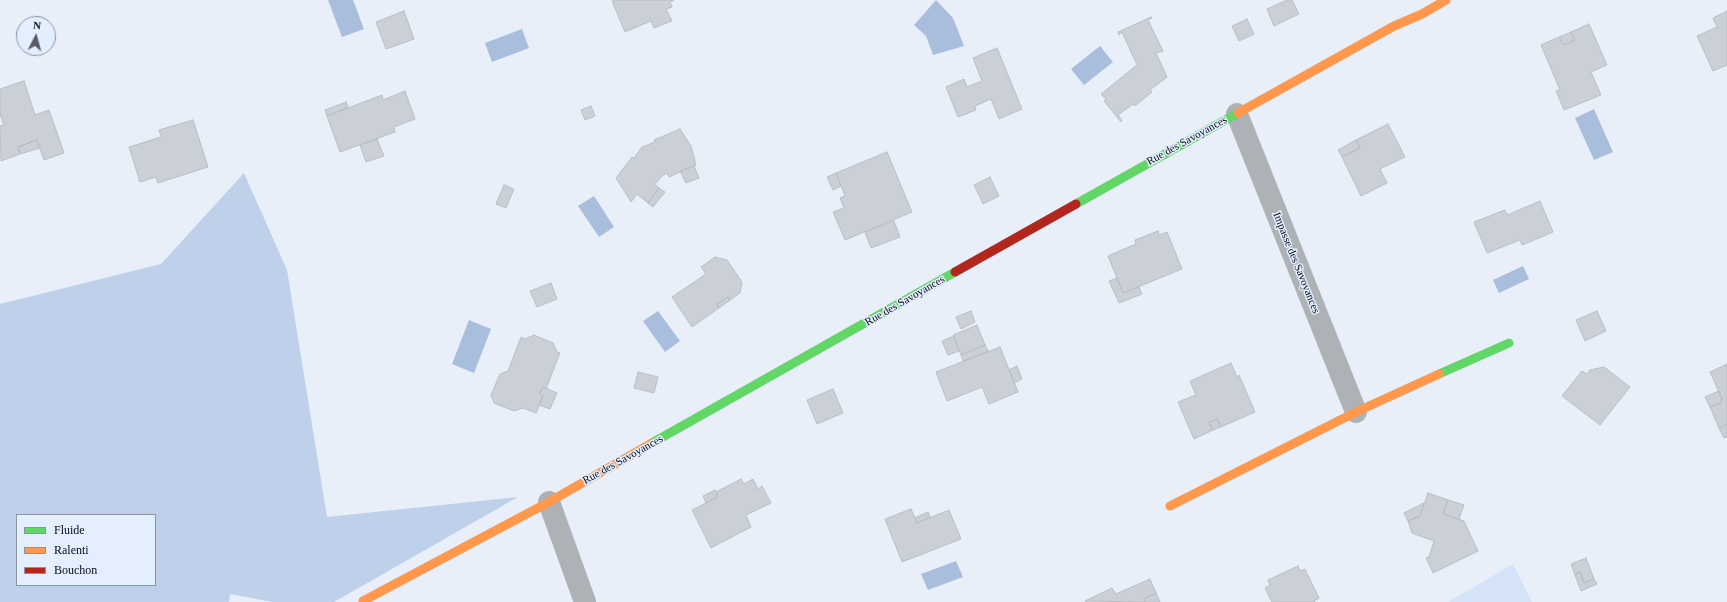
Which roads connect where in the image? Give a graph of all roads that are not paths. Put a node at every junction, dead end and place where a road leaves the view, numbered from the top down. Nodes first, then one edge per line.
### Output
1 (1446, 0) edge
2 (1237, 114) junction
3 (1510, 343) dead end
4 (1356, 412) junction
5 (549, 502) junction
6 (1170, 506) dead end
7 (362, 601) edge
8 (585, 602) edge

1 - 2 street, Rue des Savoyances
2 - 4 street, Impasse des Savoyances
2 - 5 street, Rue des Savoyances
3 - 4 street
4 - 6 street
5 - 7 street, Rue des Savoyances
5 - 8 street

